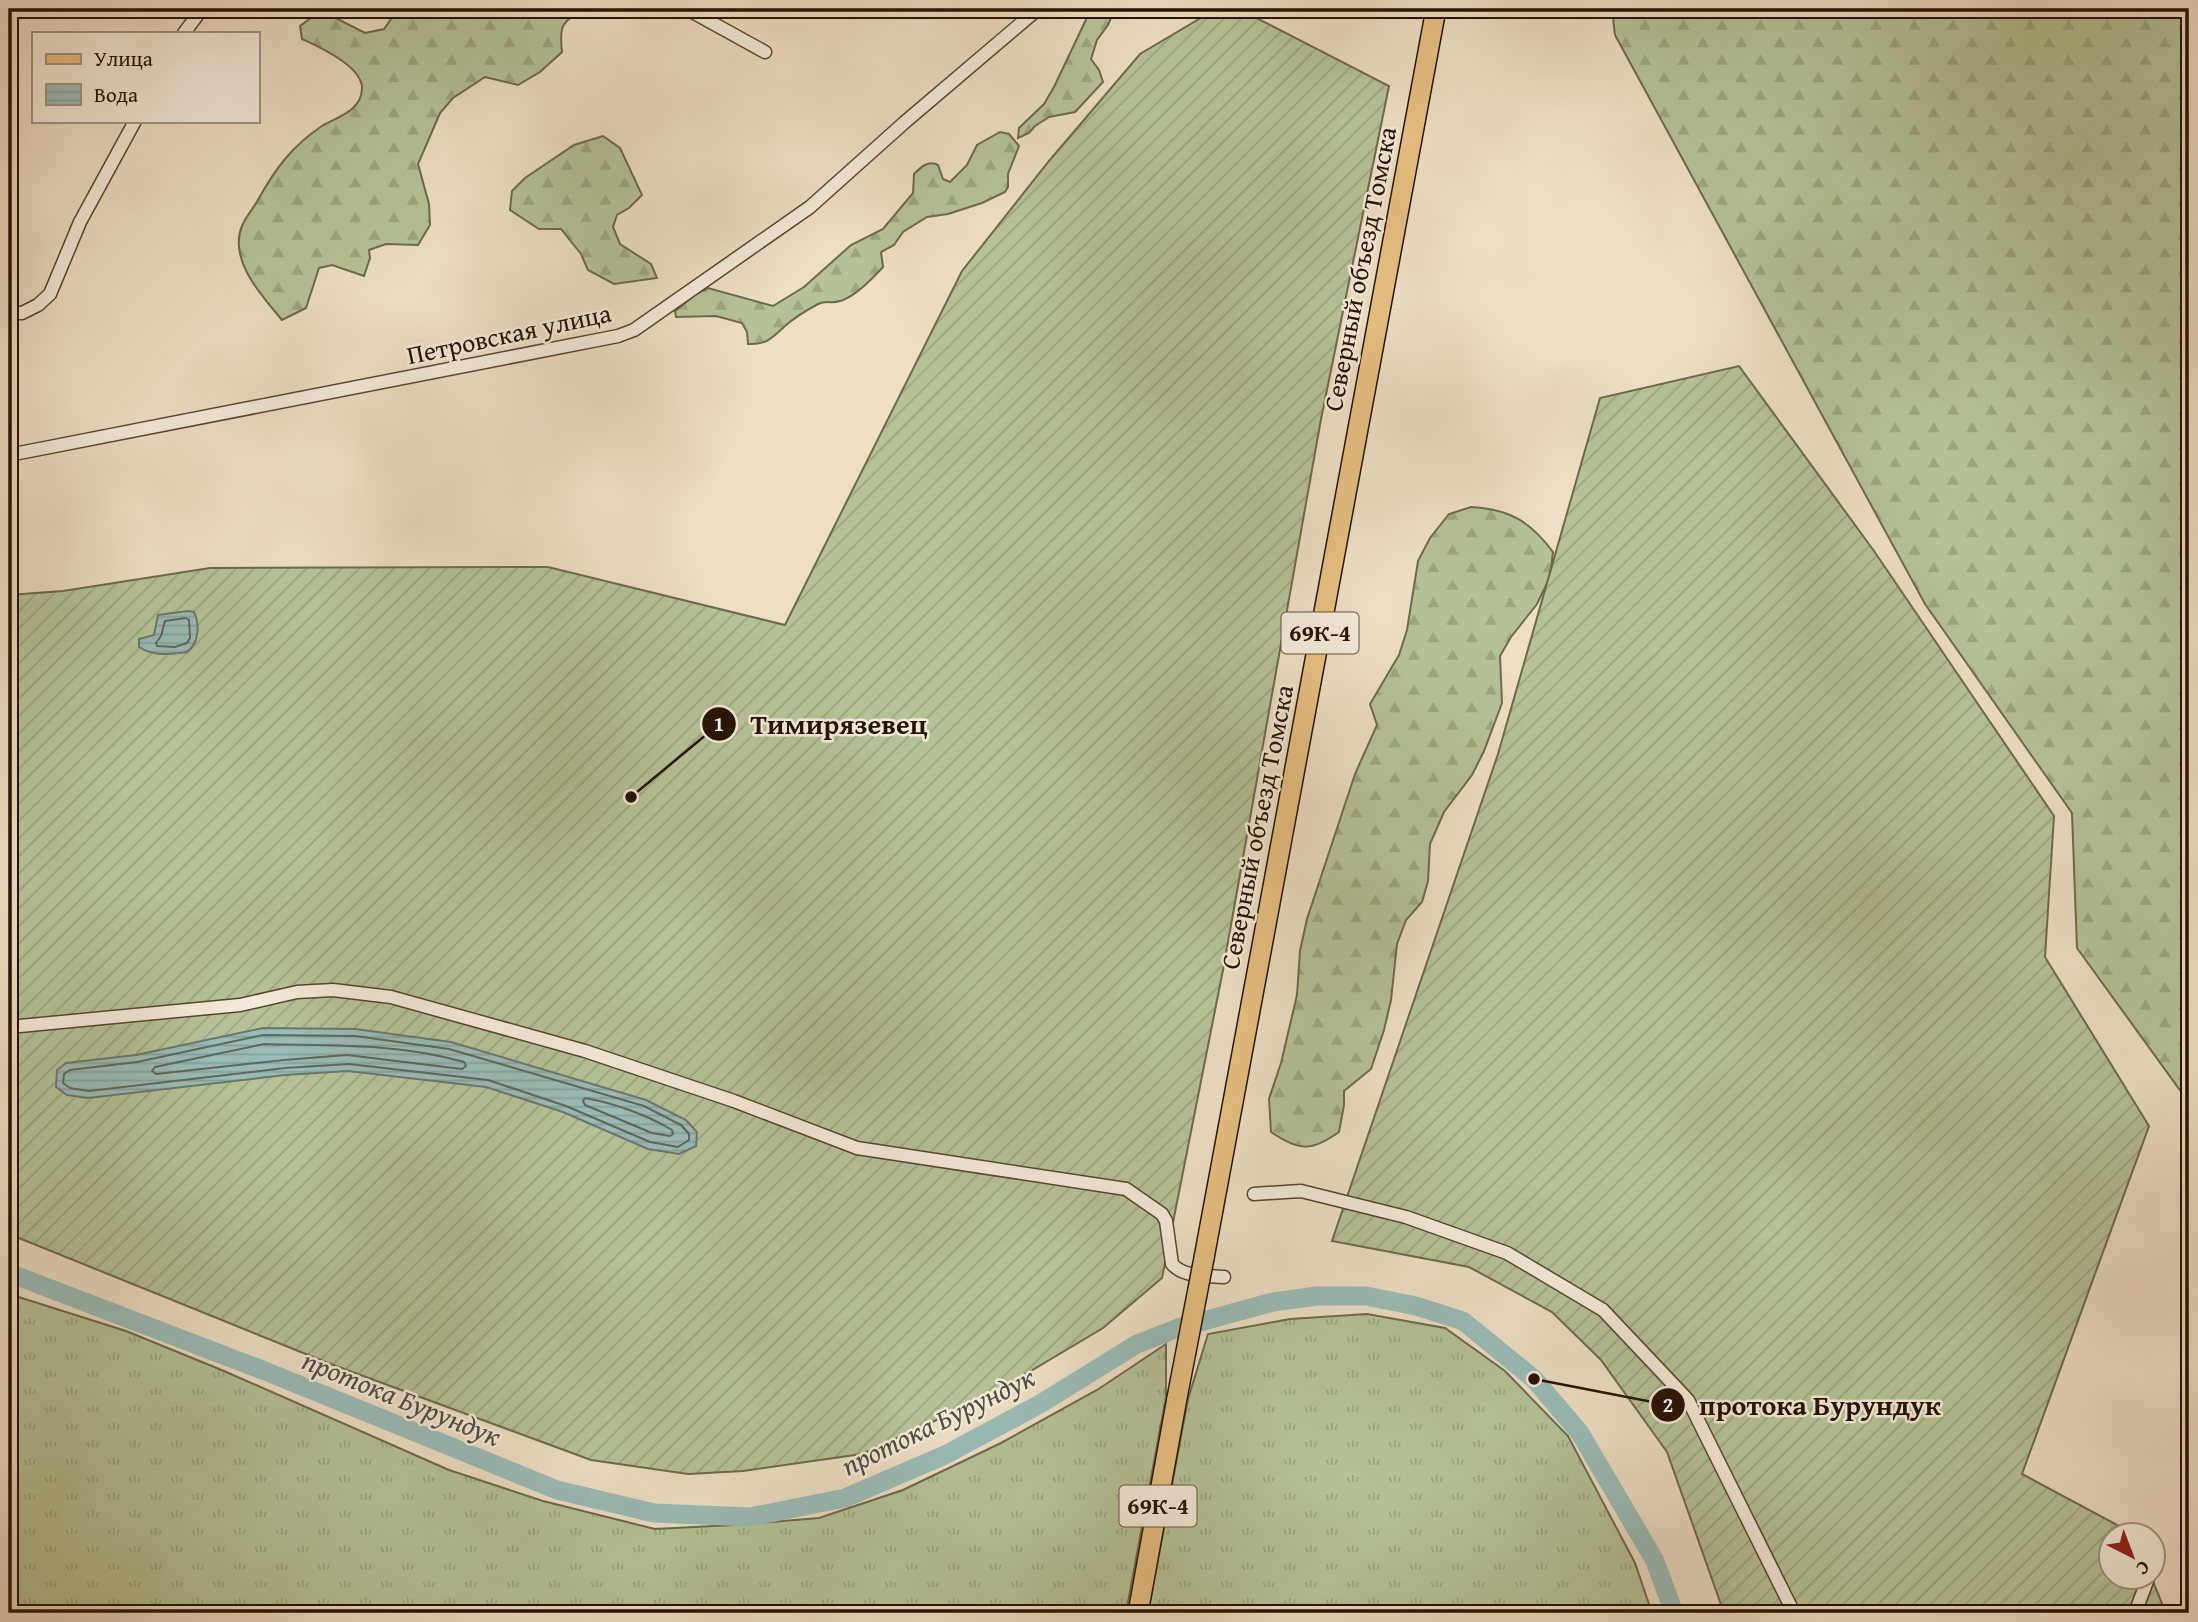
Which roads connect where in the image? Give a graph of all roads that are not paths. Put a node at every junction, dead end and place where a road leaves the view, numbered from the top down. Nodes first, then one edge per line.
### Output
1 (202, 9) edge
2 (687, 9) edge
3 (1038, 9) edge
4 (1436, 9) edge
5 (185, 32) edge
6 (765, 52) dead end
7 (134, 122) edge
8 (9, 313) edge
9 (9, 455) edge
10 (9, 1027) edge
11 (1254, 1194) dead end
12 (1224, 1277) dead end
13 (2144, 1590) edge
14 (1138, 1613) edge
15 (1794, 1613) edge
16 (2135, 1613) edge

1 - 5 street
2 - 6 street
3 - 9 street, Петровская улица
4 - 14 main road, Северный объезд Томска / 69К-4, bridge
7 - 8 street
10 - 12 street
11 - 15 street
13 - 16 street

